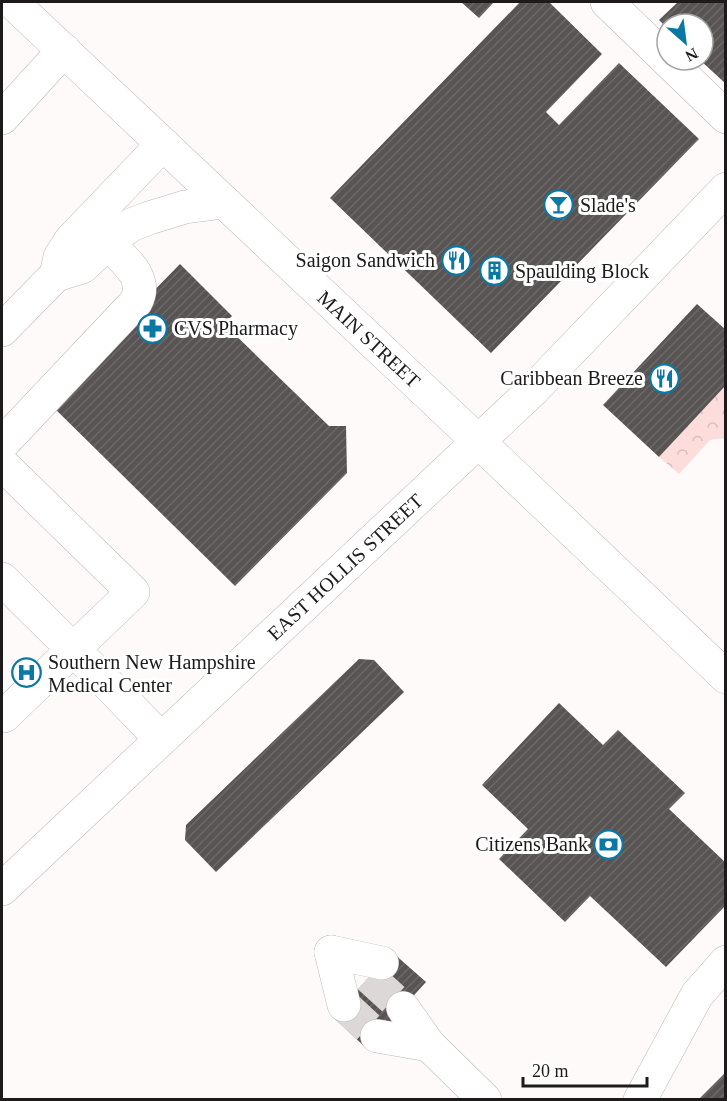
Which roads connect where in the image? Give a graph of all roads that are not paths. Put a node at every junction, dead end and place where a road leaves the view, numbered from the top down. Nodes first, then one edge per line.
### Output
1 (12, 2) edge
2 (607, 2) edge
3 (64, 50) junction
4 (726, 117) edge
5 (2, 118) edge
6 (163, 144) junction
7 (726, 189) edge
8 (224, 202) junction
9 (107, 243) junction
10 (56, 275) junction
11 (2, 330) edge
12 (479, 441) junction
13 (2, 444) edge
14 (2, 464) edge
15 (2, 579) edge
16 (74, 650) junction
17 (726, 677) edge
18 (2, 724) edge
19 (161, 739) junction
20 (2, 889) edge
21 (331, 952) joint
22 (726, 962) edge
23 (429, 1045) junction
24 (485, 1100) edge
25 (640, 1100) edge

1 - 3 main road, MAIN STREET
2 - 4 main road
3 - 5 main road
3 - 6 main road, MAIN STREET
6 - 8 main road, MAIN STREET
6 - 10 main road
7 - 12 main road, EAST HOLLIS STREET
8 - 9 main road
8 - 12 main road, MAIN STREET
9 - 10 main road
9 - 13 main road
10 - 11 main road
12 - 17 main road, MAIN STREET
12 - 19 main road, EAST HOLLIS STREET
14 - 16 main road
15 - 16 main road
16 - 18 main road
16 - 19 main road
19 - 20 main road, EAST HOLLIS STREET
21 - 21 main road
22 - 25 main road
23 - 23 main road
23 - 24 main road

